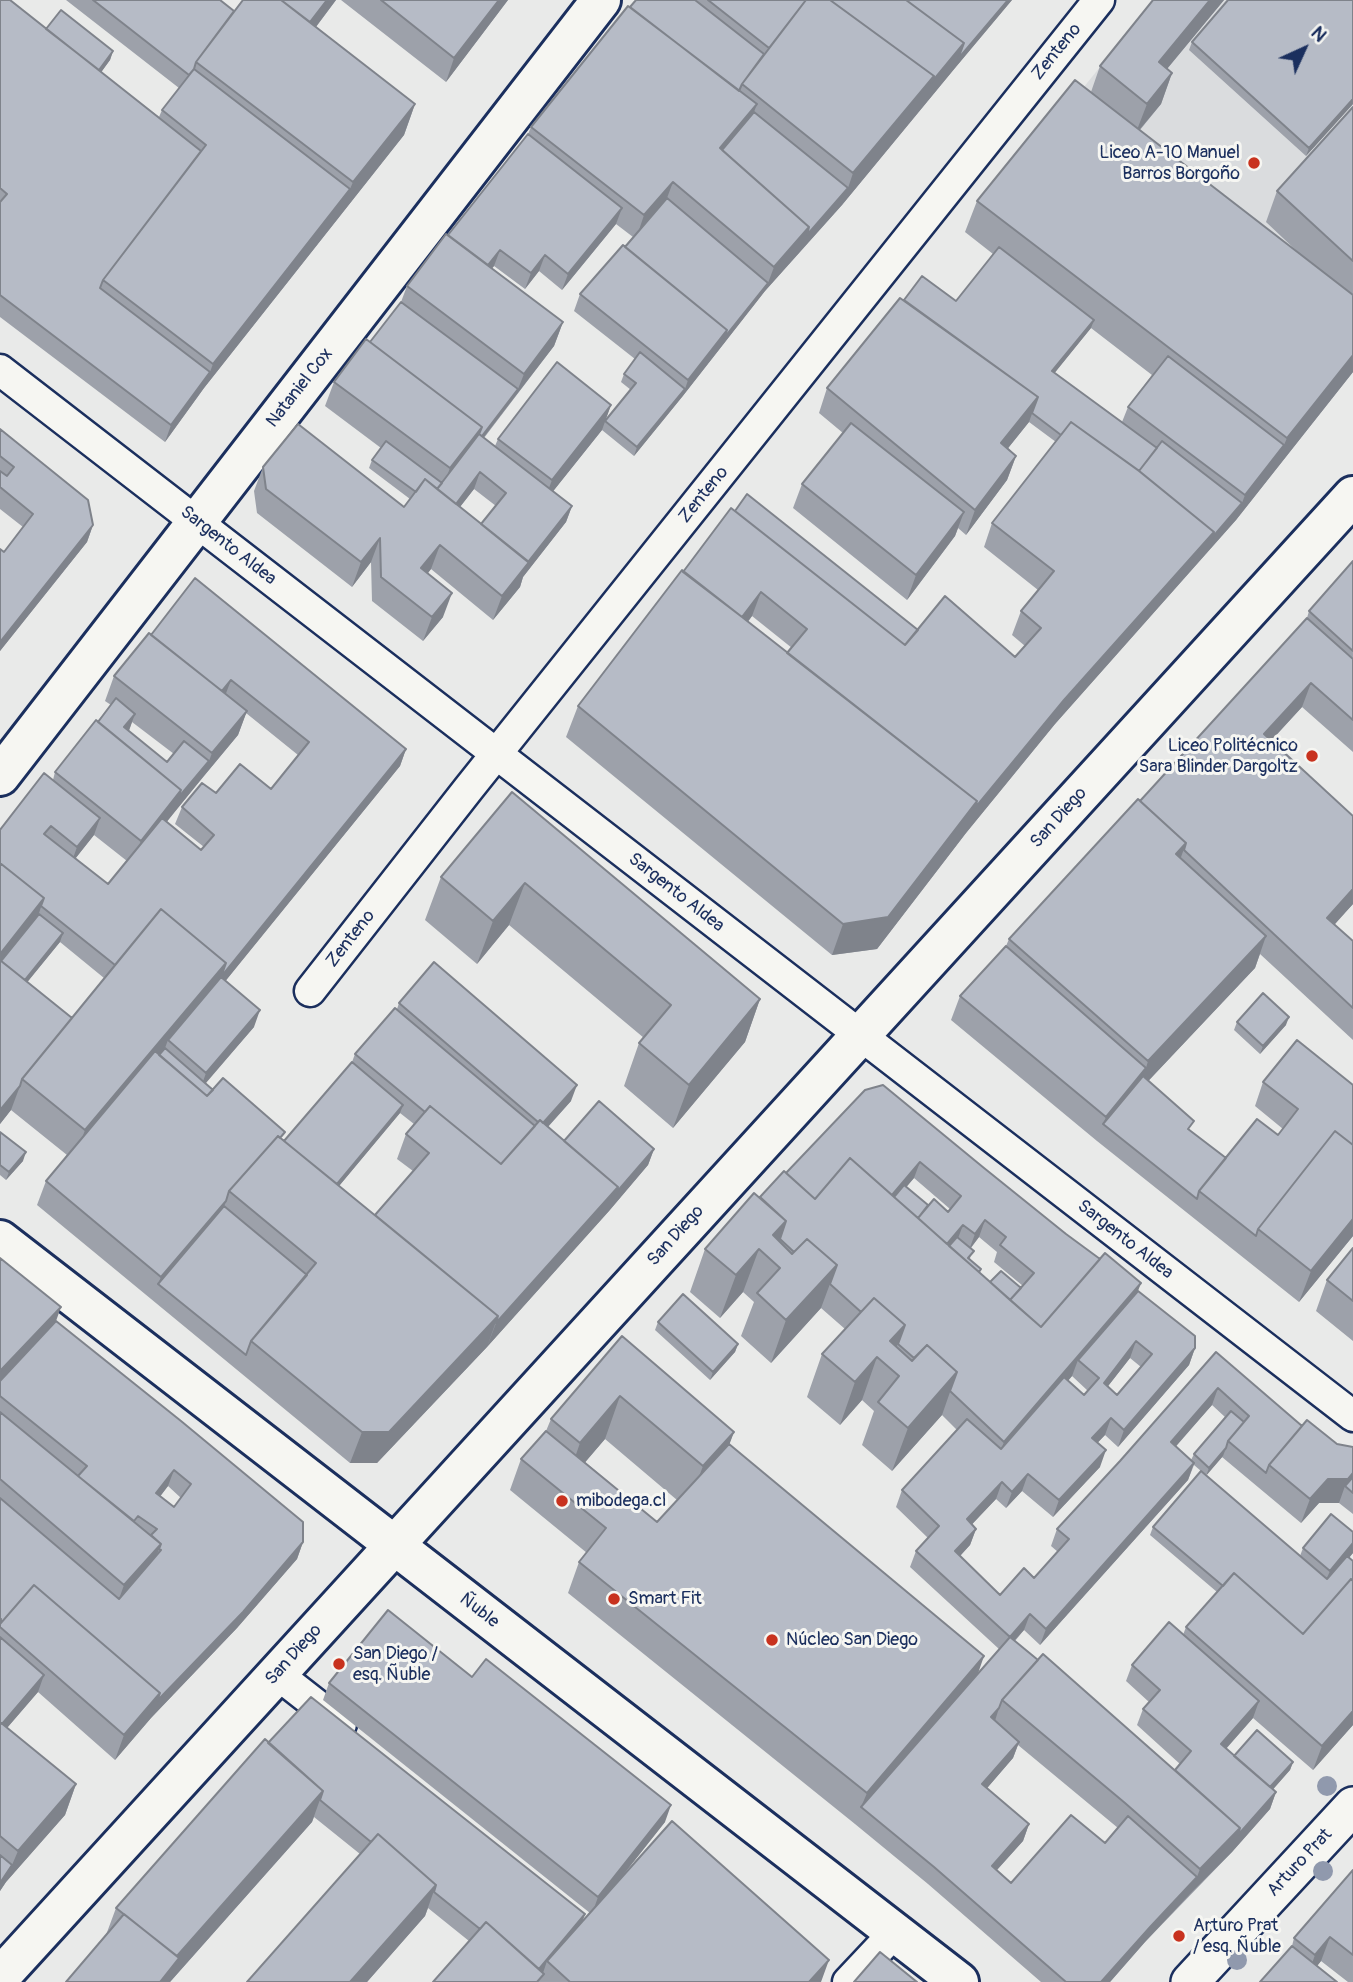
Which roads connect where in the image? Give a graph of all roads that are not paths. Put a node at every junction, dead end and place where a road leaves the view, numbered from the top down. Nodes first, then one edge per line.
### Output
1 (601, 0) edge
2 (1099, 0) edge
3 (0, 370) edge
4 (1353, 496) edge
5 (197, 522) junction
6 (496, 754) junction
7 (0, 776) edge
8 (310, 991) dead end
9 (860, 1035) junction
10 (0, 1240) edge
11 (1353, 1416) edge
12 (394, 1546) junction
13 (277, 1674) junction
14 (362, 1741) edge
15 (1353, 1806) edge
16 (895, 1932) junction
17 (0, 1977) edge
18 (848, 1982) edge
19 (959, 1982) edge
20 (1189, 1982) edge

1 - 5 main road, Nataniel Cox
2 - 6 street, Zenteno
3 - 5 street, Sargento Aldea
4 - 9 main road, San Diego
5 - 6 street, Sargento Aldea
5 - 7 main road, Nataniel Cox
6 - 8 street, Zenteno
6 - 9 street, Sargento Aldea
9 - 11 street, Sargento Aldea
9 - 12 main road, San Diego
10 - 12 main road, Ñuble
12 - 13 main road, San Diego
12 - 16 main road, Ñuble
13 - 14 street
13 - 17 main road, San Diego
15 - 20 street, Arturo Prat
16 - 18 street
16 - 19 main road, Ñuble

